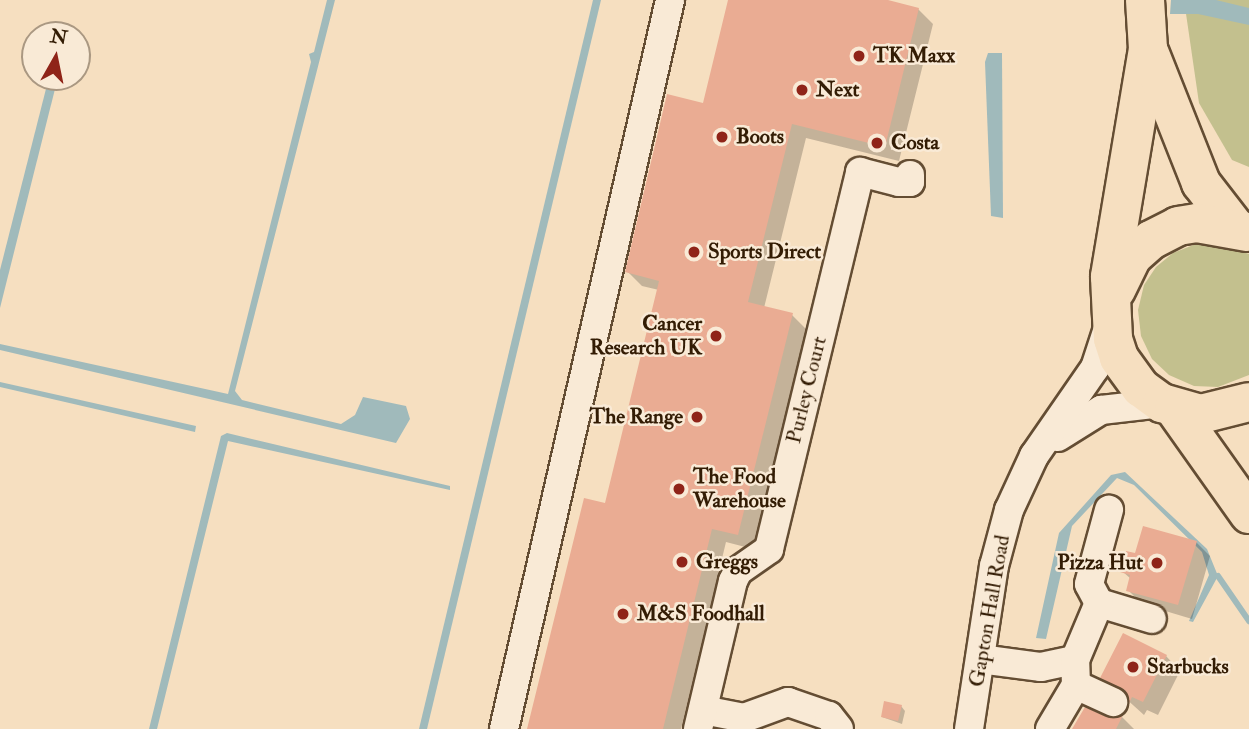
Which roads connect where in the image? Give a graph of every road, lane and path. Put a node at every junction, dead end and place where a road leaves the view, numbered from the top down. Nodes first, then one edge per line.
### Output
1 (670, 0) edge
2 (1145, 0) edge
3 (1149, 49) junction
4 (910, 175) dead end
5 (1242, 230) edge
6 (1111, 316) junction
7 (1249, 402) edge
8 (1168, 405) junction
9 (1034, 456) junction
10 (1109, 510) dead end
11 (1249, 514) edge
12 (1099, 603) junction
13 (1152, 619) dead end
14 (980, 659) junction
15 (1076, 673) junction
16 (1112, 702) dead end
17 (700, 720) edge
18 (503, 729) edge
19 (839, 729) edge
20 (969, 729) edge
21 (1050, 729) edge

1 - 18 street
2 - 3 highway
3 - 5 highway
3 - 6 highway
4 - 17 street, Purley Court
5 - 6 highway
6 - 8 highway
6 - 9 street, Gapton Hall Road
7 - 8 highway
8 - 9 street
8 - 11 highway
9 - 14 street, Gapton Hall Road
10 - 12 street
12 - 13 street
12 - 15 street
14 - 15 street
14 - 20 street, Gapton Hall Road
15 - 16 street
15 - 21 street
17 - 19 street

